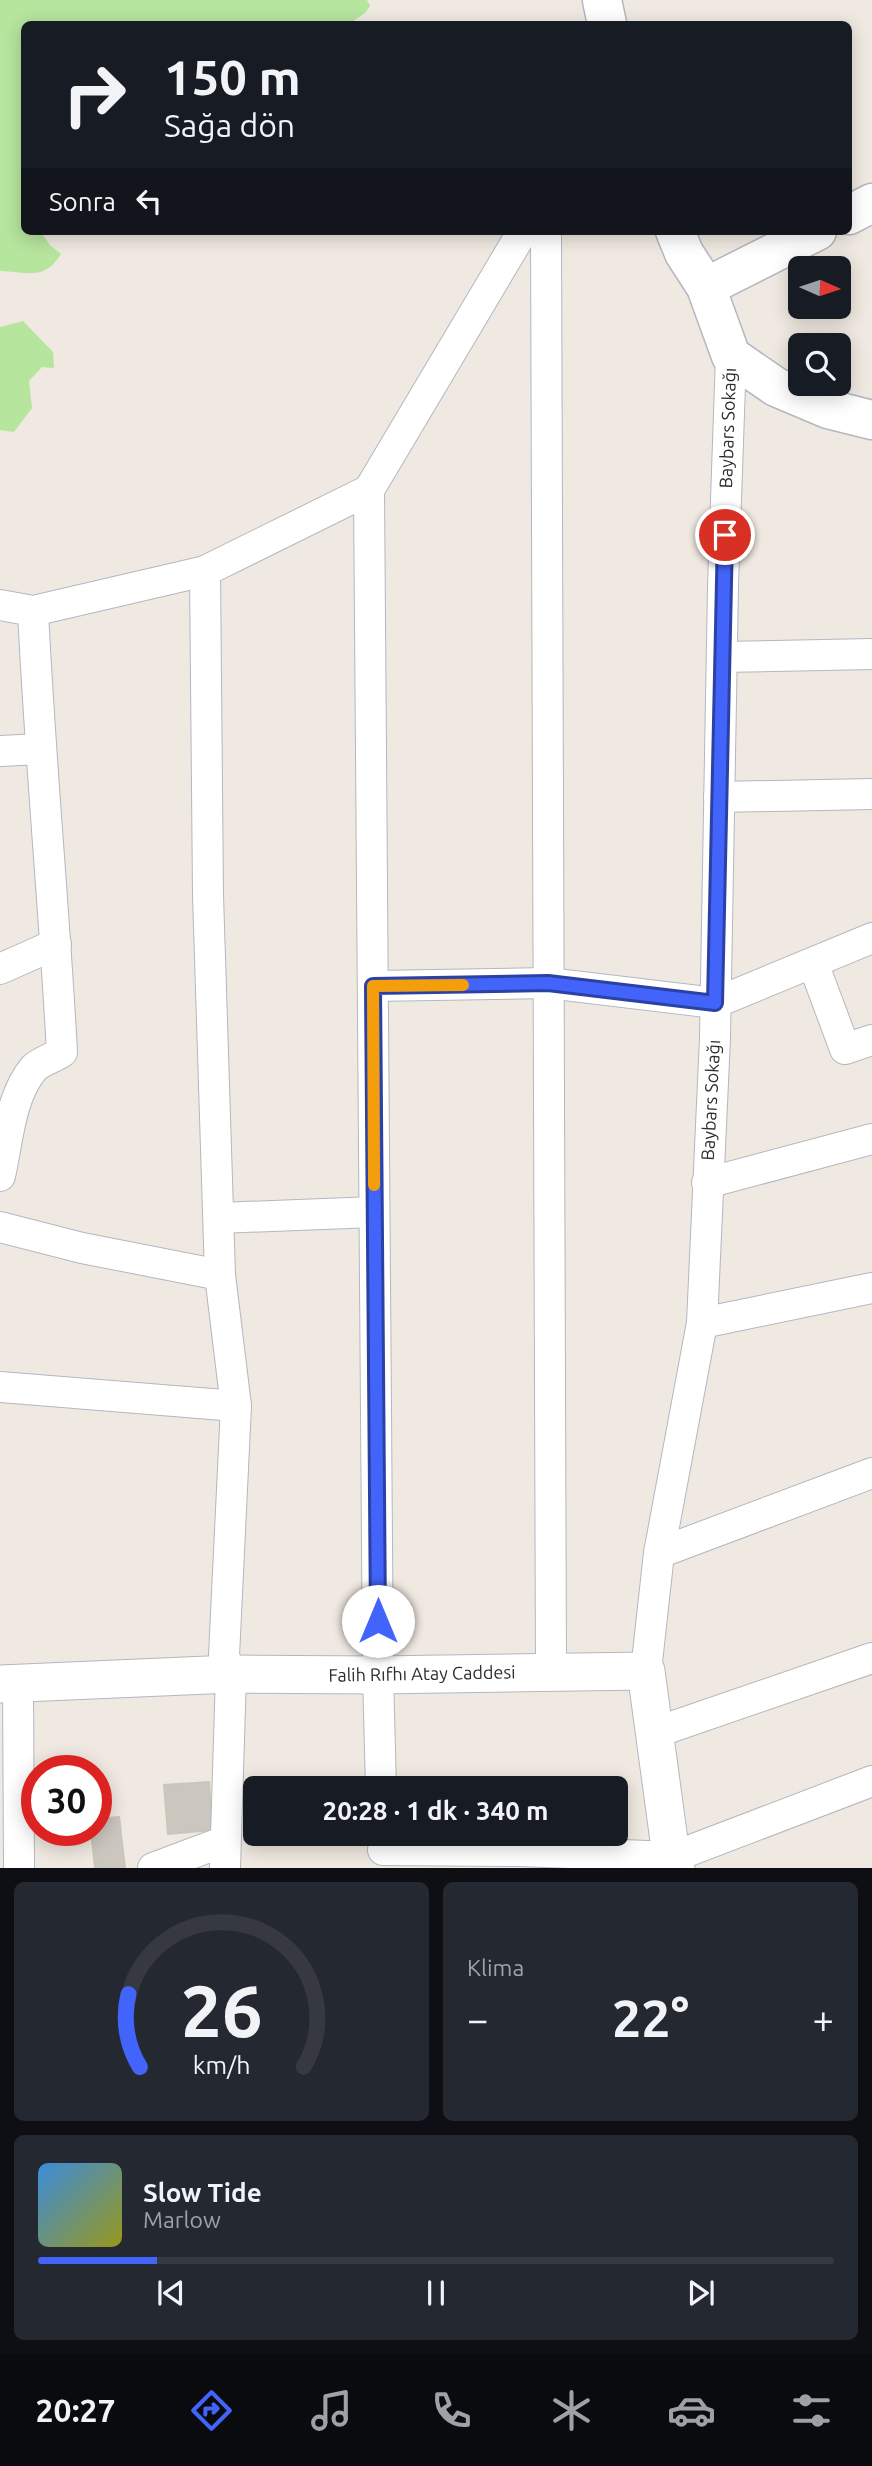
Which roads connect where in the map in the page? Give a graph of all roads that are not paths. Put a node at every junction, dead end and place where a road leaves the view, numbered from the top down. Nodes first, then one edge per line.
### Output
1 (602, 0) edge
2 (606, 21) edge
3 (872, 204) edge
4 (852, 214) edge
5 (521, 235) edge
6 (546, 235) edge
7 (677, 235) edge
8 (809, 235) edge
9 (706, 287) junction
10 (731, 356) junction
11 (872, 420) edge
12 (369, 490) junction
13 (205, 571) junction
14 (0, 605) edge
15 (33, 611) junction
16 (872, 654) edge
17 (722, 657) junction
18 (40, 749) junction
19 (0, 751) edge
20 (872, 794) edge
21 (719, 797) junction
22 (872, 938) edge
23 (56, 944) junction
24 (813, 963) junction
25 (0, 969) edge
26 (548, 983) junction
27 (373, 986) junction
28 (715, 1003) junction
29 (872, 1040) edge
30 (872, 1139) edge
31 (0, 1176) edge
32 (707, 1183) junction
33 (374, 1212) junction
34 (219, 1218) junction
35 (0, 1227) edge
36 (220, 1275) junction
37 (872, 1288) edge
38 (702, 1323) junction
39 (0, 1387) edge
40 (236, 1406) junction
41 (872, 1473) edge
42 (659, 1553) junction
43 (872, 1658) edge
44 (646, 1671) junction
45 (551, 1672) junction
46 (231, 1674) junction
47 (379, 1675) junction
48 (9, 1684) edge
49 (654, 1732) junction
50 (381, 1776) edge
51 (872, 1781) edge
52 (382, 1850) edge
53 (225, 1854) edge
54 (675, 1862) edge
55 (19, 1867) edge
56 (153, 1867) edge

1 - 2 main road
3 - 4 main road
5 - 12 street
6 - 26 street
7 - 9 main road
8 - 9 main road
9 - 10 main road
10 - 11 main road
10 - 17 street, Baybars Sokağı
12 - 13 street
12 - 27 street
13 - 15 street
13 - 34 street
14 - 15 street
15 - 18 street
16 - 17 street
17 - 21 street, Baybars Sokağı
18 - 19 street
18 - 23 street
20 - 21 street
21 - 28 street, Baybars Sokağı
22 - 24 street
23 - 25 street
23 - 31 street
24 - 28 street
24 - 29 street
26 - 27 street
26 - 28 street
26 - 45 street
27 - 33 street
28 - 32 street, Baybars Sokağı
30 - 32 street
32 - 38 street, Baybars Sokağı
33 - 34 street
33 - 47 street
34 - 36 street
35 - 36 street
36 - 40 street
37 - 38 street
38 - 42 street, Baybars Sokağı
39 - 40 street
40 - 46 street
41 - 42 street
42 - 44 street, Baybars Sokağı
43 - 49 street
44 - 45 street, Falih Rıfhı Atay Caddesi
44 - 49 street
45 - 47 street, Falih Rıfhı Atay Caddesi
46 - 47 street, Falih Rıfhı Atay Caddesi
46 - 48 street, Falih Rıfhı Atay Caddesi
46 - 53 street
47 - 50 street
48 - 55 street
49 - 54 street
51 - 54 street
52 - 54 street
53 - 56 street

